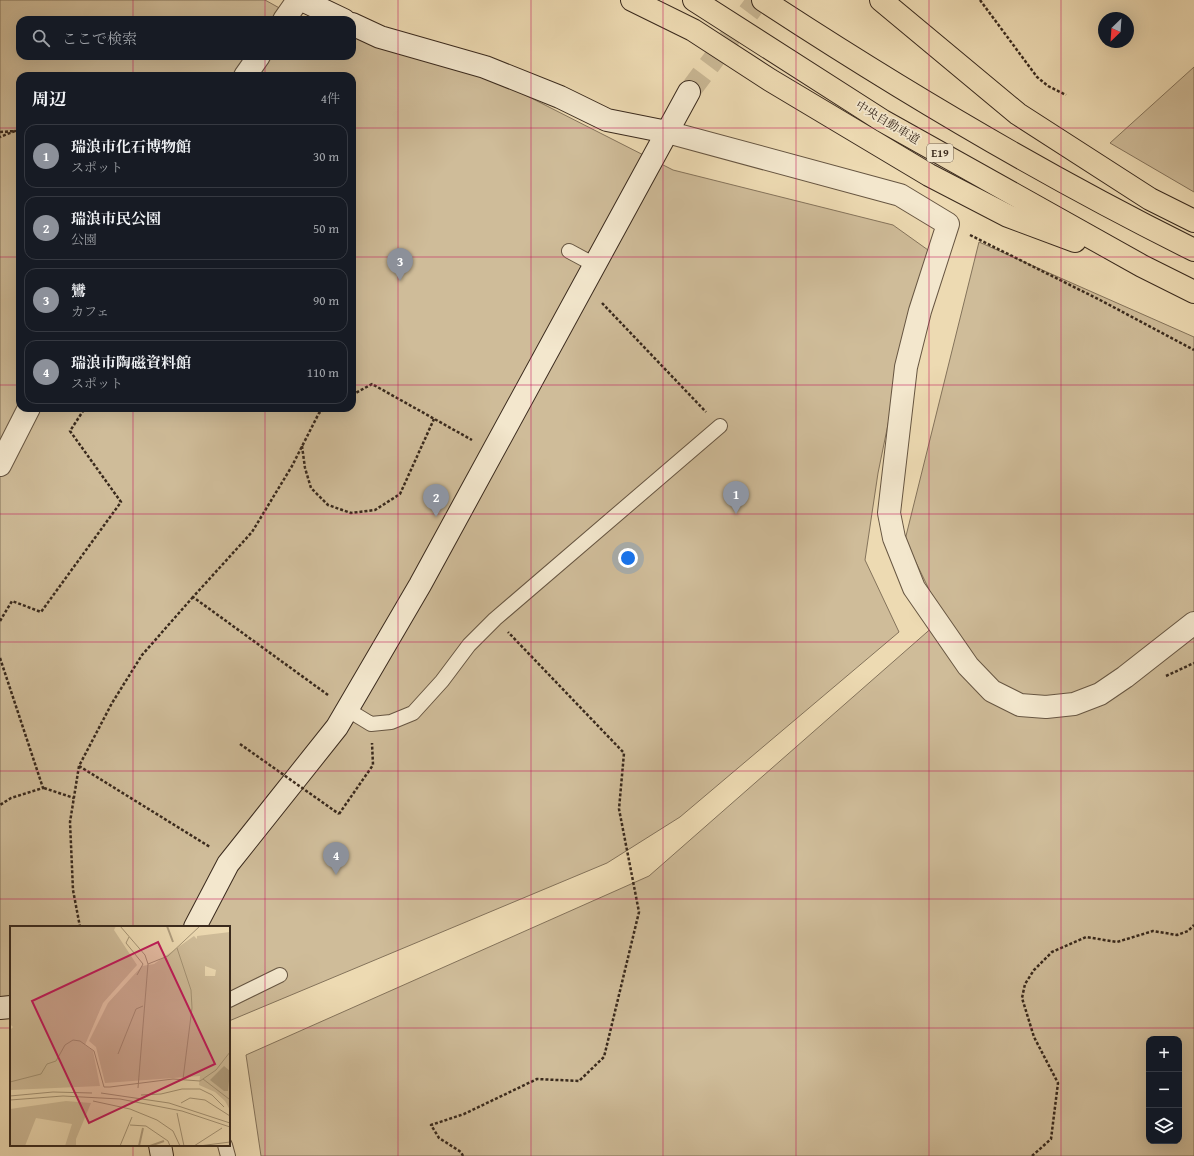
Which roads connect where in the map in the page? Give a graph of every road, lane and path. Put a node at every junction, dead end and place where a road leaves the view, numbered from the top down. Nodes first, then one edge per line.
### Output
1 (298, 0) edge
2 (302, 0) edge
3 (632, 0) edge
4 (694, 0) edge
5 (763, 0) edge
6 (881, 0) edge
7 (980, 0) edge
8 (287, 16) edge
9 (336, 16) edge
10 (356, 26) edge
11 (256, 60) edge
12 (249, 72) edge
13 (689, 92) tunnel mouth
14 (1066, 94) dead end
15 (0, 132) edge
16 (666, 132) junction
17 (0, 136) edge
18 (1194, 221) edge
19 (948, 224) junction
20 (1194, 250) edge
21 (569, 251) dead end
22 (595, 265) junction
23 (1142, 266) junction
24 (1194, 292) edge
25 (599, 299) dead end
26 (1194, 350) edge
27 (356, 393) edge
28 (27, 412) edge
29 (82, 412) edge
30 (320, 412) edge
31 (434, 419) junction
32 (720, 426) joint
33 (302, 446) junction
34 (493, 452) junction
35 (0, 465) edge
36 (193, 597) junction
37 (495, 619) junction
38 (0, 622) edge
39 (1194, 623) edge
40 (0, 658) edge
41 (348, 710) junction
42 (371, 724) junction
43 (240, 744) dead end
44 (79, 766) junction
45 (44, 788) junction
46 (74, 798) junction
47 (0, 805) edge
48 (231, 860) junction
49 (1194, 925) edge
50 (80, 926) edge
51 (196, 926) edge
52 (280, 975) dead end
53 (230, 1000) edge
54 (10, 1007) edge
55 (0, 1008) edge
56 (160, 1146) edge
57 (225, 1146) edge
58 (162, 1156) edge
59 (228, 1156) edge
60 (463, 1156) edge
61 (1032, 1156) edge

1 - 8 street
2 - 9 street
3 - 23 highway
4 - 23 highway, 中央自動車道 / E19
5 - 20 highway
6 - 18 highway
7 - 14 path
10 - 16 street
11 - 12 street
13 - 16 street
15 - 17 path
16 - 19 street
16 - 22 street
19 - 26 path
19 - 39 street
21 - 22 lane
22 - 34 street
23 - 24 highway, 中央自動車道 / E19
25 - 32 path
27 - 31 path
28 - 35 street
29 - 38 path
30 - 33 path
31 - 33 path
31 - 34 path
32 - 37 lane
33 - 36 path
34 - 41 street
36 - 41 path
36 - 44 path
37 - 42 lane
37 - 60 path
40 - 45 path
41 - 42 lane
41 - 48 street
42 - 43 path, bridge
44 - 46 path
44 - 48 path
45 - 46 path
45 - 47 path
46 - 50 path
48 - 51 street
49 - 61 path
52 - 53 lane
54 - 55 street
56 - 58 street
57 - 59 lane

